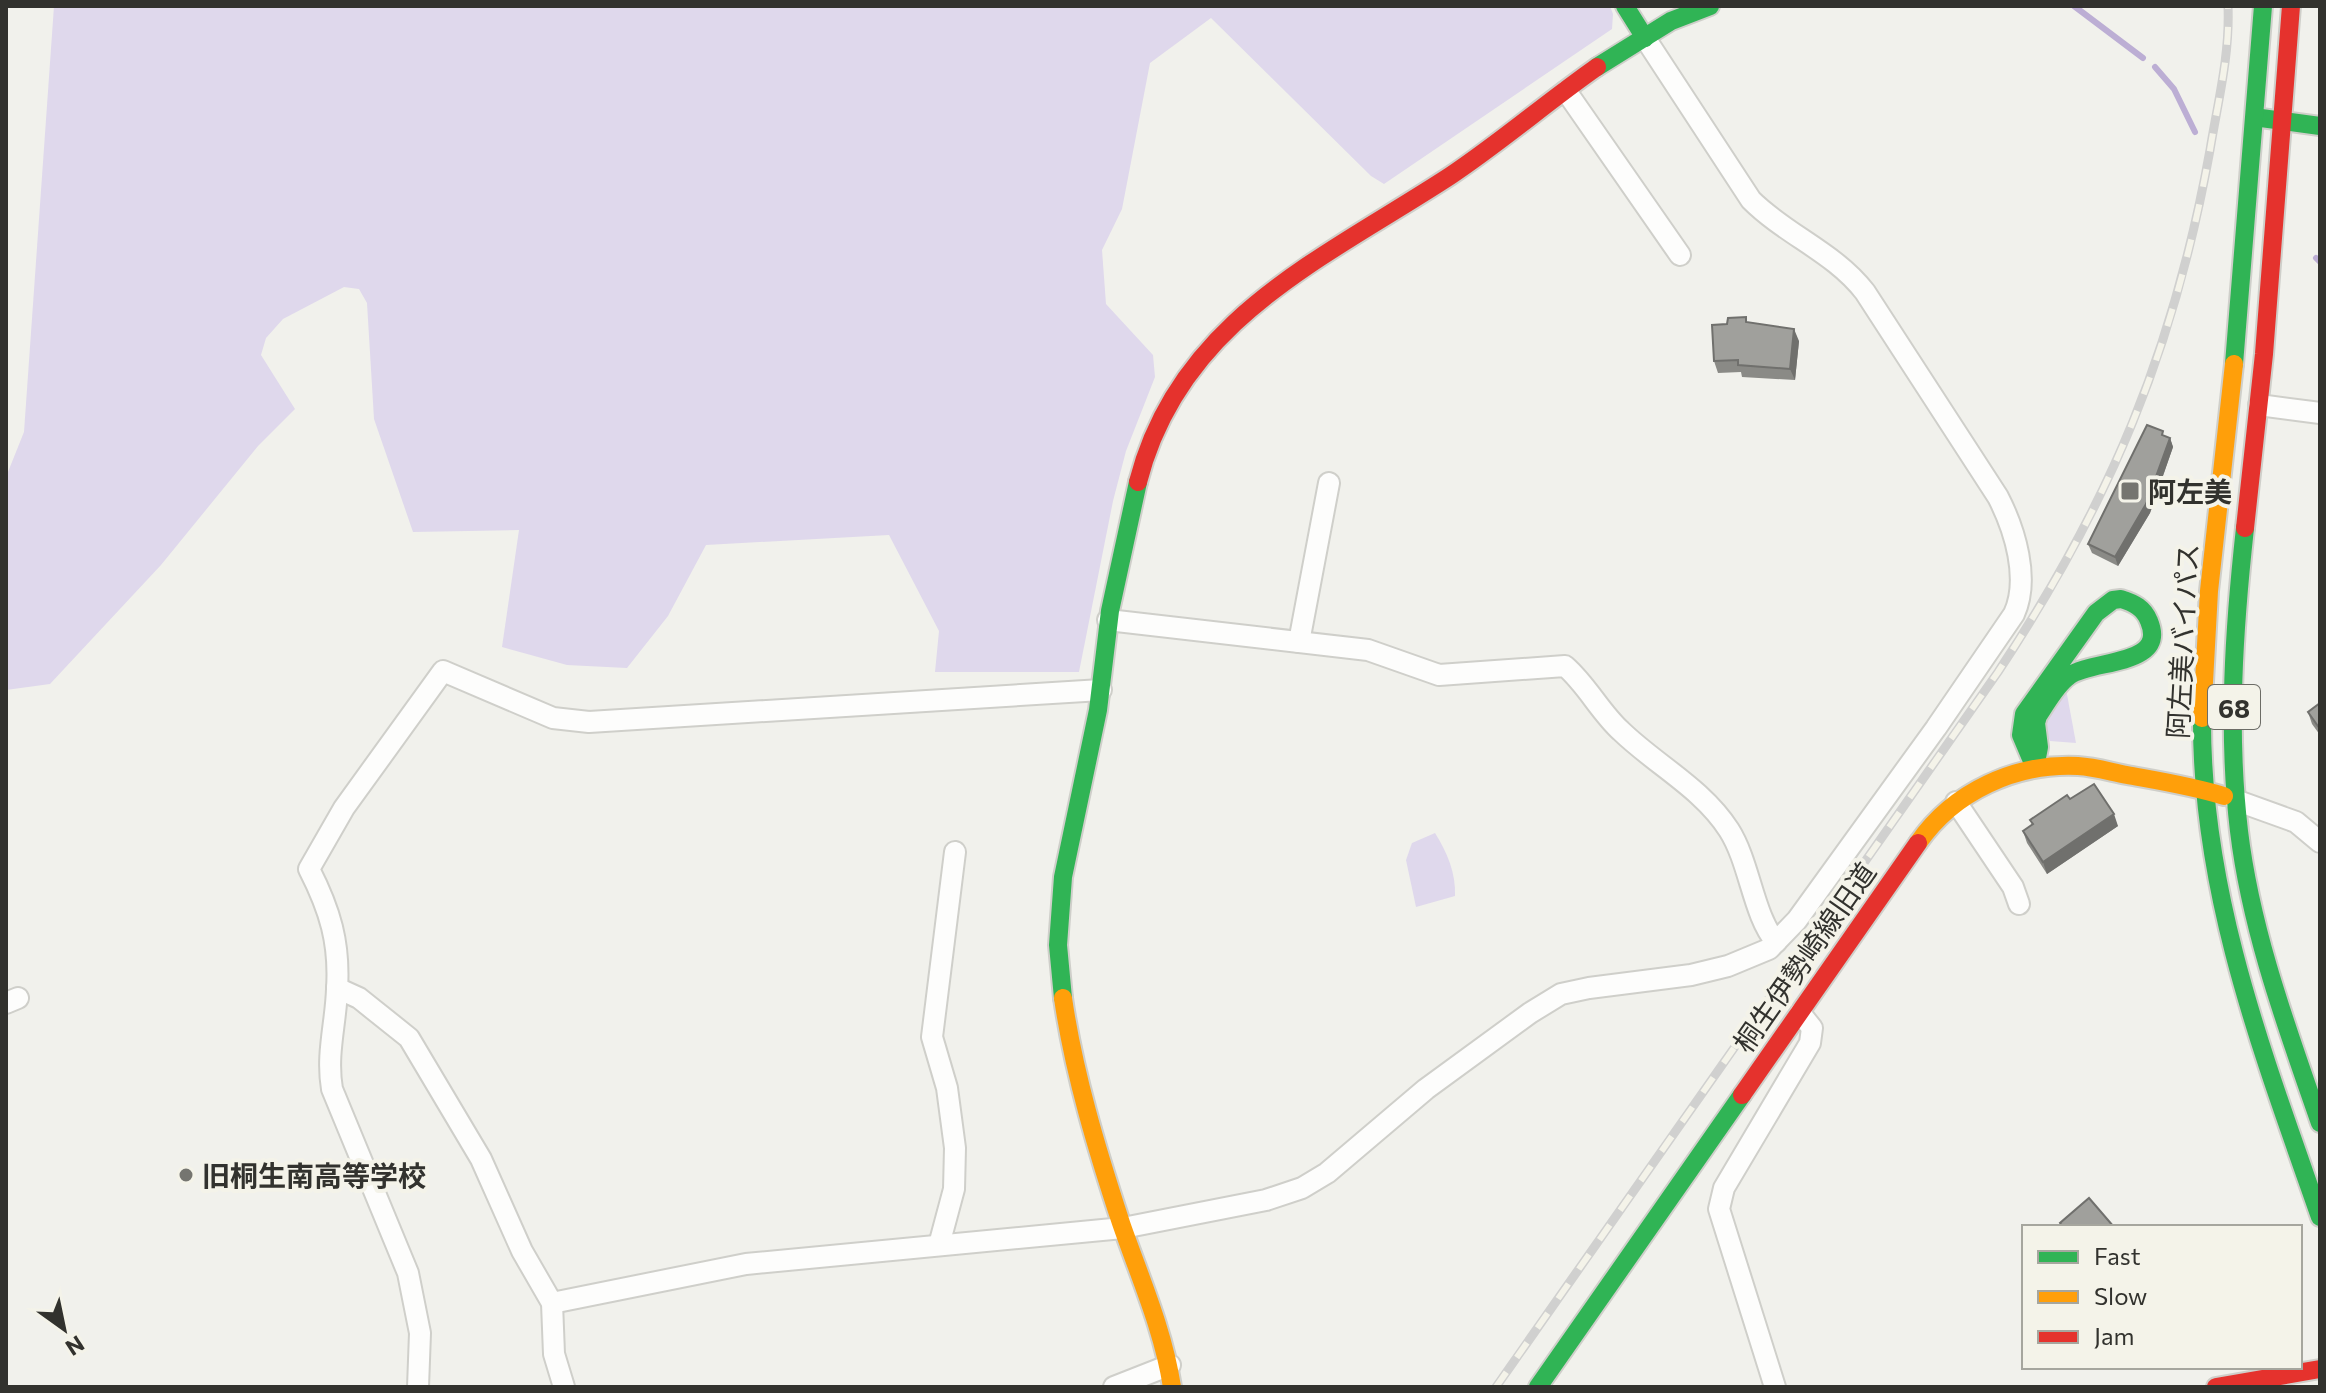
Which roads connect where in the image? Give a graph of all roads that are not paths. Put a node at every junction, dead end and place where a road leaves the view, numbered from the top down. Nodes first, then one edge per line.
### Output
1 (1625, 6) edge
2 (1710, 6) edge
3 (2263, 6) edge
4 (2291, 6) edge
5 (1645, 38) junction
6 (1566, 91) junction
7 (2253, 117) junction
8 (2282, 121) junction
9 (2320, 126) edge
10 (1680, 255) dead end
11 (2259, 405) junction
12 (2320, 413) edge
13 (1329, 483) dead end
14 (1108, 620) junction
15 (1299, 642) junction
16 (1101, 690) junction
17 (2035, 768) junction
18 (2204, 790) junction
19 (2235, 800) junction
20 (1956, 802) junction
21 (2320, 842) edge
22 (955, 852) dead end
23 (2019, 904) dead end
24 (1776, 942) junction
25 (337, 988) junction
26 (1800, 1013) junction
27 (2320, 1123) edge
28 (2320, 1217) edge
29 (1123, 1228) junction
30 (939, 1245) junction
31 (552, 1303) junction
32 (1170, 1365) junction
33 (2320, 1369) edge
34 (418, 1387) edge
35 (564, 1387) edge
36 (1114, 1387) edge
37 (1172, 1387) edge
38 (1538, 1387) edge
39 (1775, 1387) edge
40 (2216, 1387) edge

1 - 5 main road
2 - 5 main road
3 - 7 main road, 阿左美バイパス / 68
4 - 8 main road, 68
5 - 6 main road
5 - 24 street
6 - 10 street
6 - 14 main road
7 - 8 main road
7 - 18 main road, 阿左美バイパス / 68
8 - 9 main road
8 - 11 main road, 阿左美バイパス / 68
11 - 12 street
11 - 19 main road, 阿左美バイパス / 68
13 - 15 street
14 - 15 street
14 - 16 main road
15 - 24 street
16 - 25 street
16 - 29 main road
17 - 17 main road
17 - 18 main road, 桐生伊勢崎線旧道
17 - 20 main road, 桐生伊勢崎線旧道
18 - 19 main road, 桐生伊勢崎線旧道
18 - 28 main road, 阿左美バイパス / 68
19 - 21 street
19 - 27 main road, 阿左美バイパス / 68
20 - 23 street
20 - 26 main road, 桐生伊勢崎線旧道
22 - 30 street
24 - 29 street
25 - 31 street
25 - 34 street
26 - 38 main road, 桐生伊勢崎線旧道
26 - 39 street
29 - 30 street
29 - 32 main road
30 - 31 street
31 - 35 street
32 - 36 street
32 - 37 main road
33 - 40 main road

